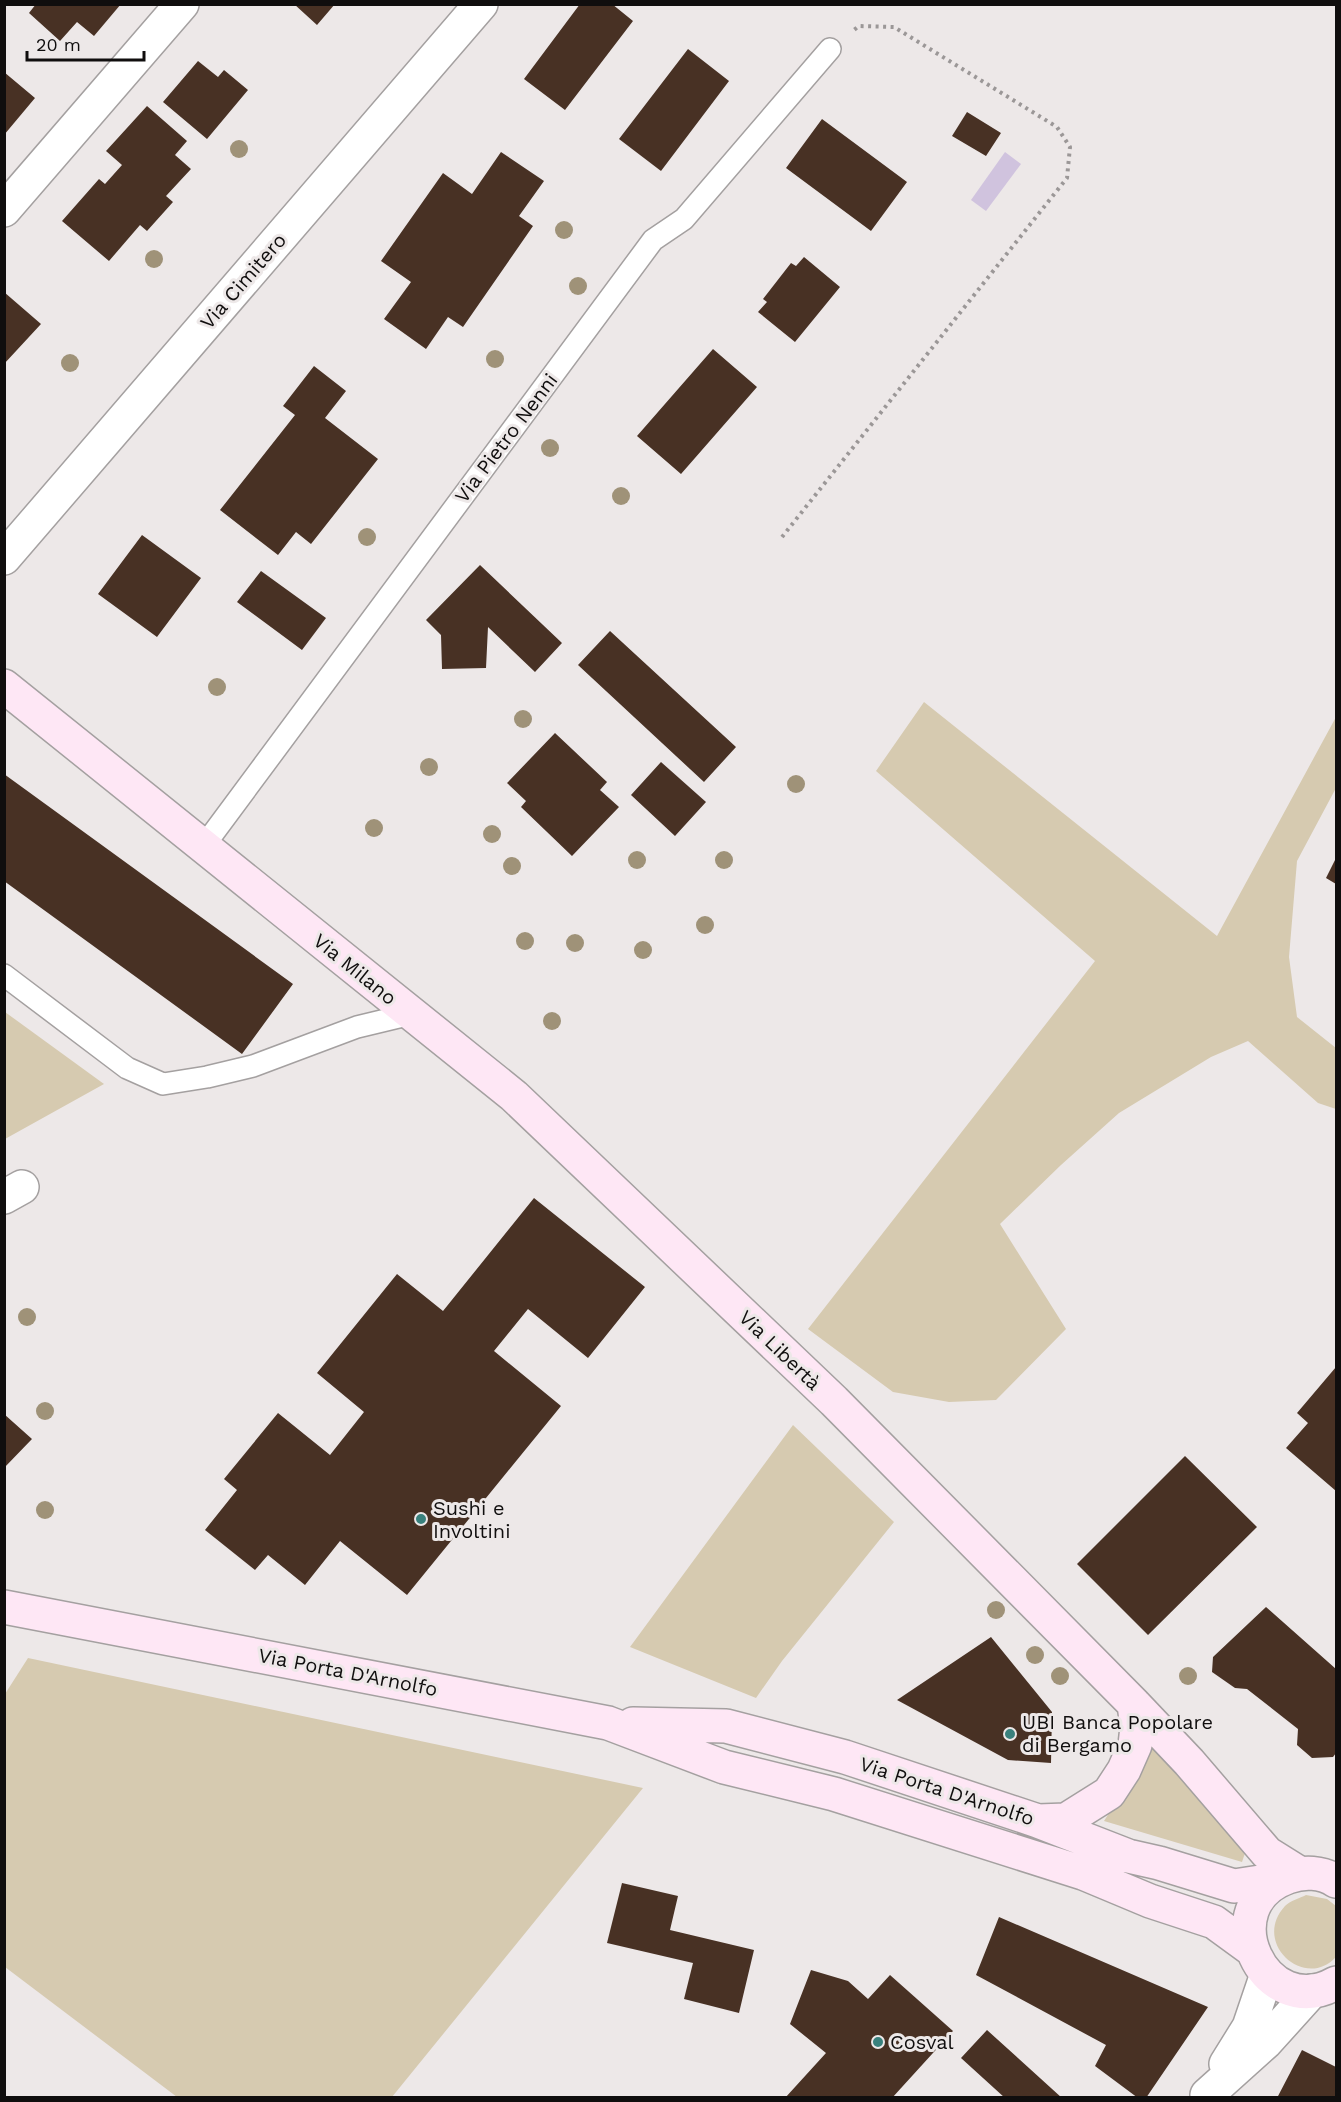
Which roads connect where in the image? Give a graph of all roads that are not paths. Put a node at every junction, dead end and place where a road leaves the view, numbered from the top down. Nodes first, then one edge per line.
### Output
1 (182, 4) edge
2 (481, 4) edge
3 (830, 49) road end
4 (4, 210) edge
5 (4, 558) edge
6 (4, 686) edge
7 (203, 846) junction
8 (4, 975) edge
9 (411, 1014) junction
10 (4, 1607) edge
11 (1134, 1704) junction
12 (608, 1723) junction
13 (1038, 1821) junction
14 (1316, 1876) edge
15 (1259, 1962) junction
16 (1330, 1986) edge
17 (1206, 2096) edge

1 - 4 street
2 - 5 street, Via Cimitero
3 - 7 lane, Via Pietro Nenni
6 - 7 main road, Via Milano
7 - 9 main road, Via Milano
8 - 9 lane, Via Milano
9 - 11 main road, Via Libertà
10 - 12 main road, Via Porta D'Arnolfo
11 - 13 main road
11 - 14 main road, Via Libertà
12 - 13 main road, Via Porta D'Arnolfo
12 - 15 main road, Via Porta D'Arnolfo
13 - 14 main road, Via Porta D'Arnolfo
14 - 15 main road
15 - 16 main road, Via Porta D'Arnolfo
15 - 17 street
16 - 17 street

